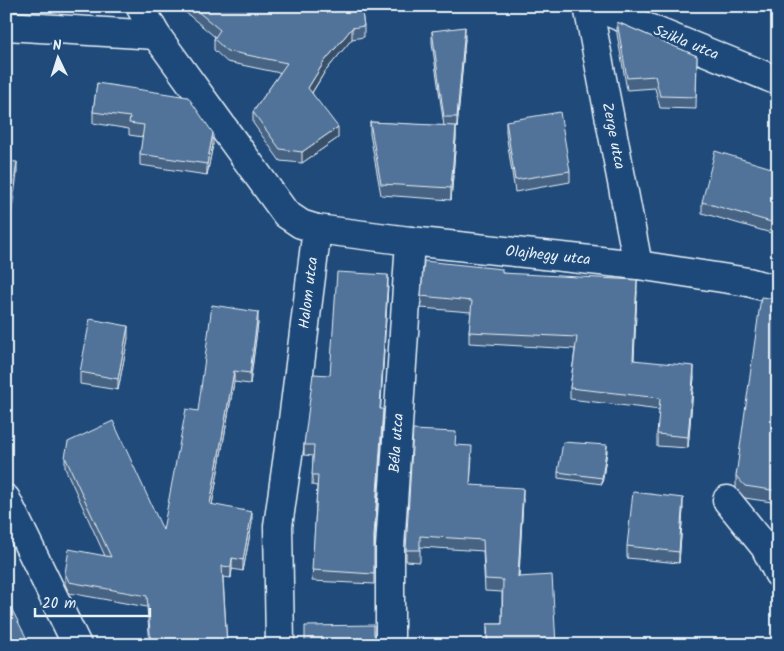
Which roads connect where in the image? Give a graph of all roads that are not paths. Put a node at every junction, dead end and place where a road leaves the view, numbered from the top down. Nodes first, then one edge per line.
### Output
1 (140, 6) edge
2 (588, 6) edge
3 (594, 6) edge
4 (6, 26) edge
5 (156, 35) junction
6 (778, 81) edge
7 (317, 229) junction
8 (410, 241) junction
9 (638, 265) junction
10 (778, 290) edge
11 (6, 499) edge
12 (727, 500) dead end
13 (778, 573) edge
14 (76, 645) edge
15 (280, 645) edge
16 (390, 645) edge

1 - 5 street
2 - 9 street, Zerge utca
3 - 6 street, Szikla utca
4 - 5 street
5 - 7 street
7 - 8 street, Olajhegy utca
7 - 15 street, Halom utca
8 - 9 street, Olajhegy utca
8 - 16 street, Béla utca
9 - 10 street, Olajhegy utca
11 - 14 street
12 - 13 street

